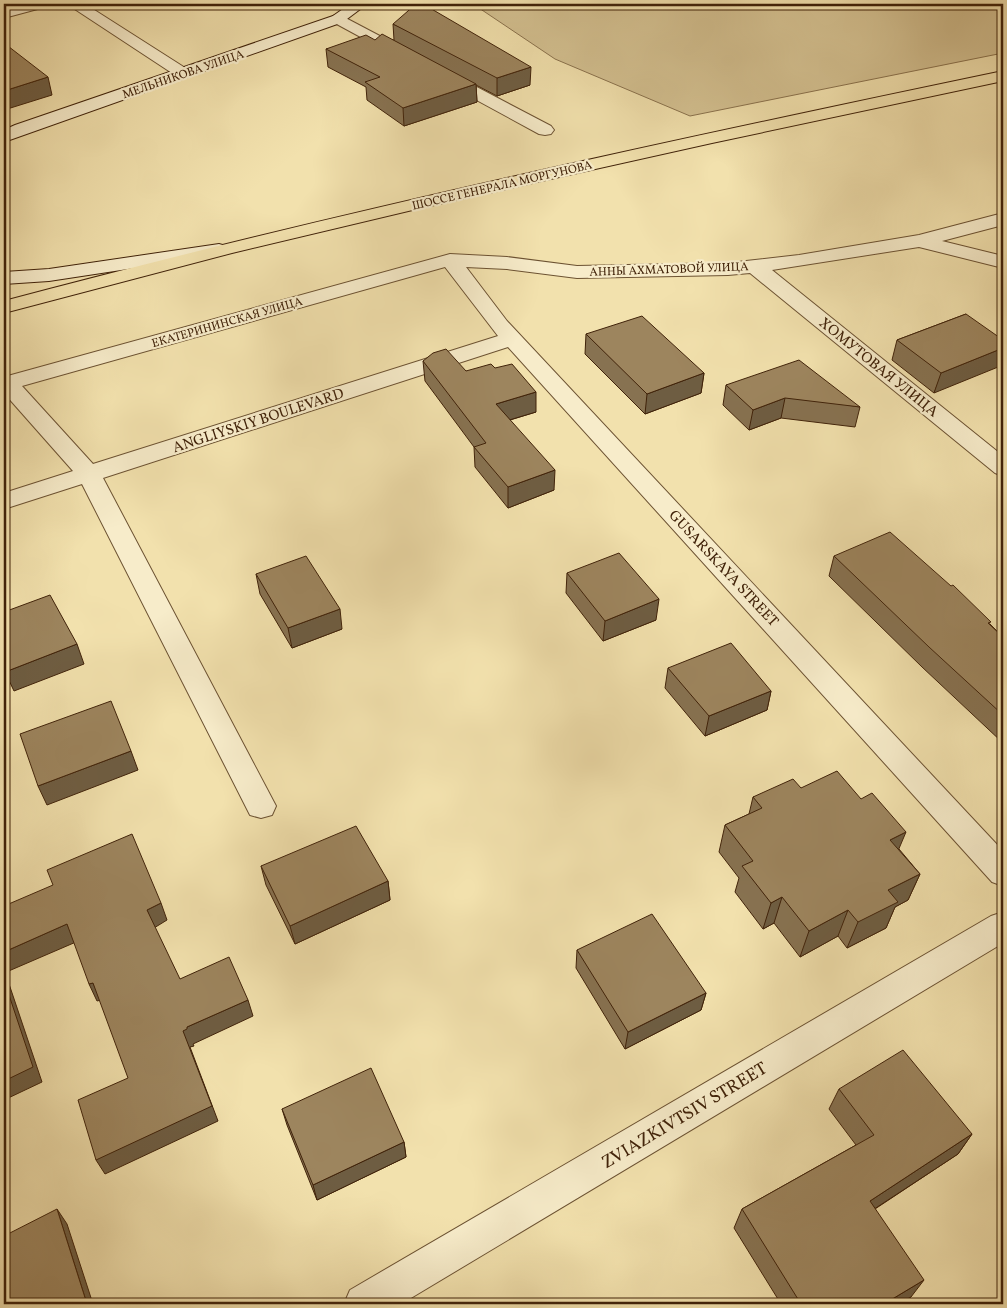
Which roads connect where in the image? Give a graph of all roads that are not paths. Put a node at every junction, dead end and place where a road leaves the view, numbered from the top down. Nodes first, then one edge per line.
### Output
1 (40, 4) edge
2 (75, 4) edge
3 (358, 4) edge
4 (4, 13) edge
5 (338, 19) junction
6 (184, 74) junction
7 (1003, 76) edge
8 (545, 130) dead end
9 (4, 138) edge
10 (1003, 219) edge
11 (919, 241) junction
12 (228, 248) junction
13 (450, 260) junction
14 (1003, 262) edge
15 (754, 266) junction
16 (4, 278) edge
17 (4, 307) edge
18 (513, 338) junction
19 (5, 383) edge
20 (1003, 468) edge
21 (89, 474) junction
22 (4, 501) edge
23 (261, 806) dead end
24 (1003, 872) edge
25 (1003, 926) edge
26 (364, 1304) edge

1 - 4 street
2 - 6 street
3 - 5 street, МЕЛЬНИКОВА УЛИЦА
5 - 6 street, МЕЛЬНИКОВА УЛИЦА
5 - 8 street
6 - 9 street, МЕЛЬНИКОВА УЛИЦА
7 - 12 main road, ШОССЕ ГЕНЕРАЛА МОРГУНОВА
10 - 11 street
11 - 14 street, АННЫ АХМАТОВОЙ УЛИЦА
11 - 15 street, АННЫ АХМАТОВОЙ УЛИЦА
12 - 16 street
12 - 17 main road, ШОССЕ ГЕНЕРАЛА МОРГУНОВА
13 - 15 street, АННЫ АХМАТОВОЙ УЛИЦА
13 - 18 street, GUSARSKAYA STREET
13 - 19 street, ЕКАТЕРИНИНСКАЯ УЛИЦА
15 - 20 street, ХОМУТОВАЯ УЛИЦА
18 - 21 street, ANGLIYSKIY BOULEVARD
18 - 24 street, GUSARSKAYA STREET
19 - 21 street
21 - 22 street, ANGLIYSKIY BOULEVARD
21 - 23 street
25 - 26 street, ZVIAZKIVTSIV STREET

